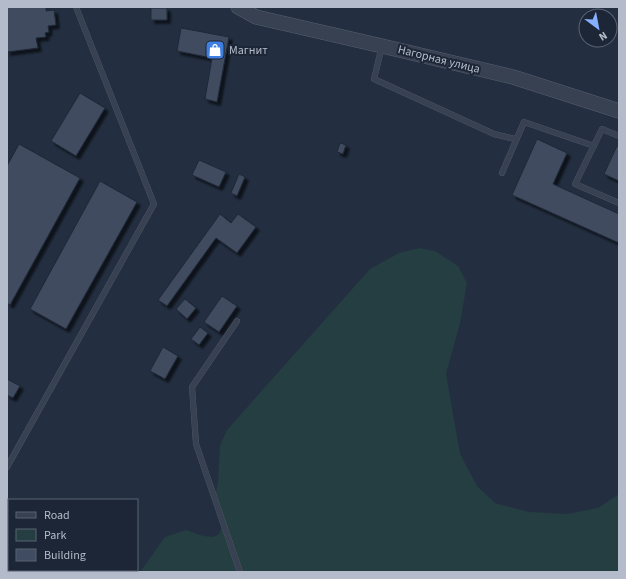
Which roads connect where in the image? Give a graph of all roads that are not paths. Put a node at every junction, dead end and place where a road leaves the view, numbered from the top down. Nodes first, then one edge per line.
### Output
1 (76, 7) edge
2 (238, 7) edge
3 (382, 46) junction
4 (619, 111) edge
5 (619, 136) edge
6 (515, 139) junction
7 (594, 146) junction
8 (502, 173) dead end
9 (619, 203) edge
10 (237, 321) dead end
11 (7, 467) edge
12 (240, 572) edge

1 - 11 lane
2 - 3 street, Нагорная улица
3 - 4 street, Нагорная улица
3 - 6 lane
5 - 7 lane
6 - 7 lane
6 - 8 lane
7 - 9 lane
10 - 12 lane

